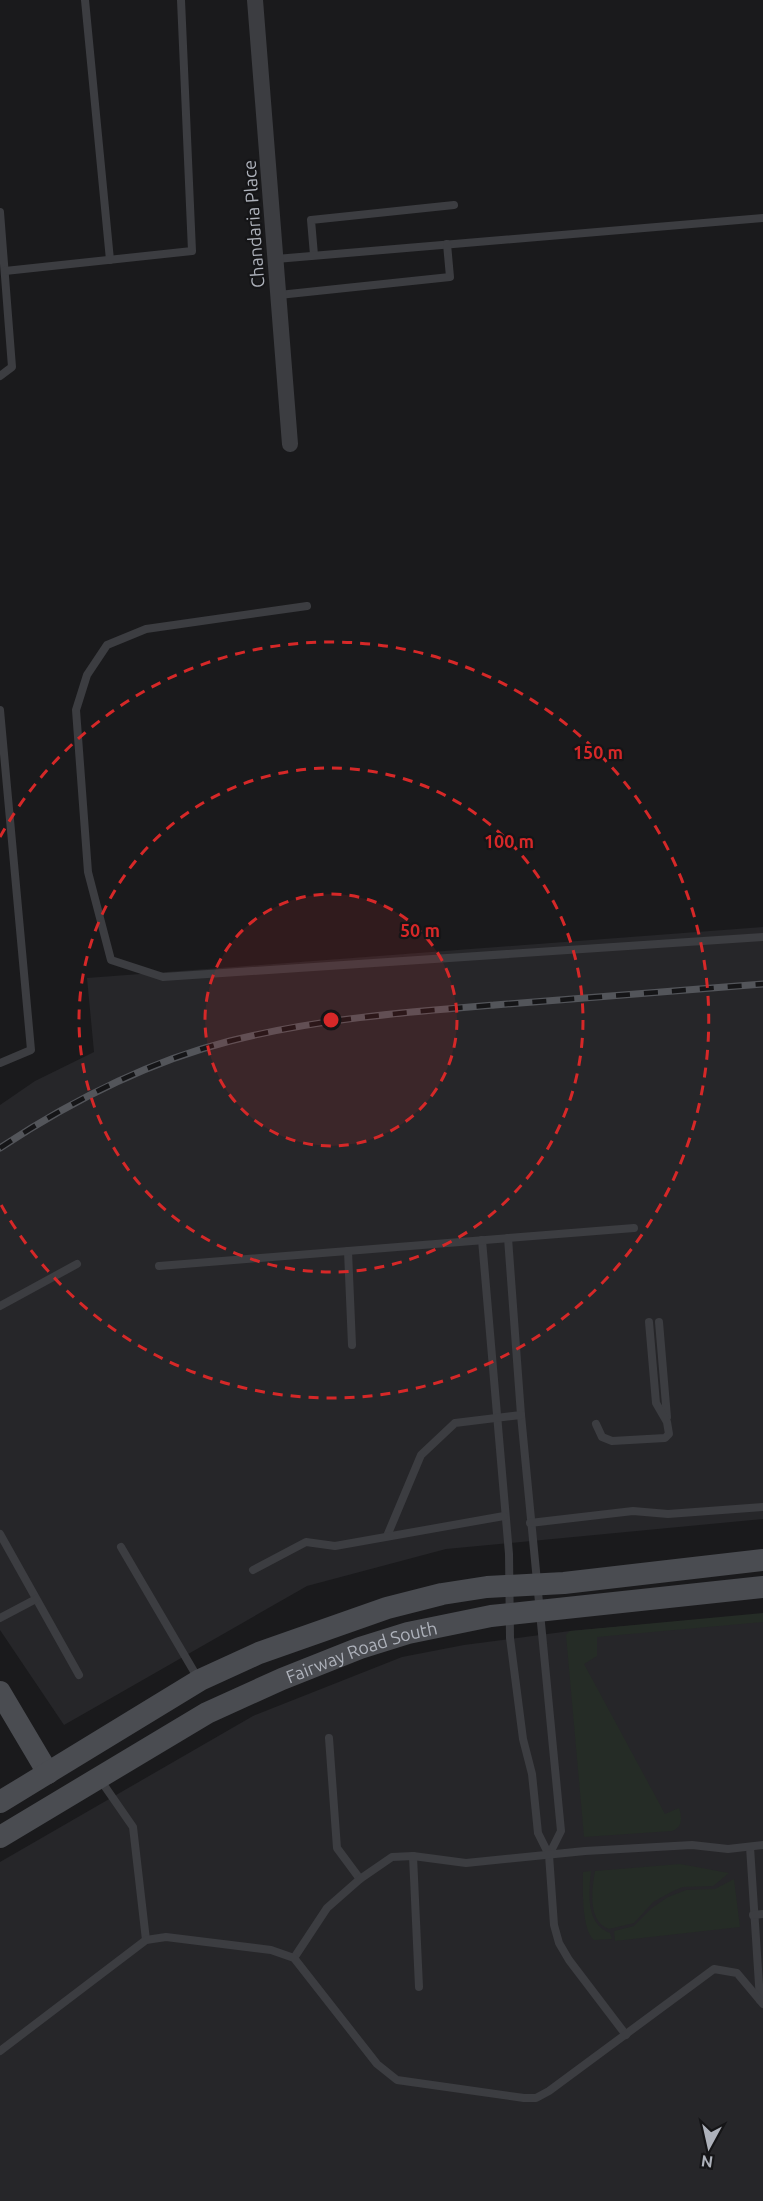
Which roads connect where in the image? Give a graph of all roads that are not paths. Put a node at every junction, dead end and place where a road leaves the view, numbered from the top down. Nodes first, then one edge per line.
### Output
1 (85, 0) edge
2 (181, 0) edge
3 (255, 0) edge
4 (454, 205) dead end
5 (0, 212) edge
6 (763, 218) edge
7 (447, 244) junction
8 (314, 255) junction
9 (276, 259) junction
10 (110, 260) junction
11 (5, 271) junction
12 (279, 296) junction
13 (0, 376) edge
14 (290, 444) dead end
15 (307, 606) dead end
16 (0, 710) edge
17 (763, 937) edge
18 (0, 1063) edge
19 (634, 1228) dead end
20 (508, 1238) junction
21 (482, 1240) junction
22 (348, 1251) junction
23 (77, 1264) dead end
24 (159, 1266) dead end
25 (0, 1306) edge
26 (649, 1322) dead end
27 (659, 1322) dead end
28 (352, 1345) dead end
29 (520, 1415) junction
30 (496, 1416) junction
31 (667, 1422) junction
32 (596, 1424) dead end
33 (763, 1507) edge
34 (504, 1516) junction
35 (530, 1523) junction
36 (0, 1534) edge
37 (387, 1536) junction
38 (121, 1547) dead end
39 (763, 1560) edge
40 (253, 1570) dead end
41 (538, 1584) junction
42 (509, 1586) junction
43 (763, 1587) edge
44 (36, 1599) junction
45 (541, 1611) junction
46 (510, 1614) junction
47 (0, 1618) edge
48 (79, 1675) dead end
49 (200, 1680) junction
50 (0, 1692) edge
51 (329, 1738) dead end
52 (48, 1773) junction
53 (98, 1777) junction
54 (0, 1802) edge
55 (0, 1837) edge
56 (763, 1845) edge
57 (750, 1847) junction
58 (549, 1855) junction
59 (413, 1856) junction
60 (360, 1879) junction
61 (763, 1914) edge
62 (753, 1915) junction
63 (146, 1940) junction
64 (294, 1958) junction
65 (419, 1987) dead end
66 (761, 2002) edge
67 (626, 2035) junction
68 (0, 2051) edge

1 - 10 lane
2 - 10 lane
3 - 9 street, Chandaria Place
4 - 8 lane
5 - 11 lane
6 - 7 lane
7 - 8 lane
7 - 12 lane
8 - 9 lane
9 - 12 street, Chandaria Place
10 - 11 lane
11 - 13 lane
12 - 14 street, Chandaria Place
15 - 17 lane
16 - 18 lane
19 - 20 lane
20 - 21 lane
20 - 29 lane
21 - 22 lane
21 - 30 lane
22 - 24 lane
22 - 28 lane
23 - 25 lane
26 - 31 lane
27 - 31 lane
29 - 30 lane
29 - 35 lane
30 - 34 lane
30 - 37 lane
31 - 32 lane
33 - 35 lane
34 - 37 lane
34 - 42 lane
35 - 41 lane
36 - 44 lane
37 - 40 lane
38 - 49 lane
39 - 41 main road, Fairway Road South
41 - 42 main road, Fairway Road South
41 - 45 lane
42 - 46 lane
42 - 49 main road, Fairway Road South
43 - 45 main road, Fairway Road South
44 - 47 lane
44 - 48 lane
45 - 46 main road, Fairway Road South
45 - 58 lane
46 - 53 main road, Fairway Road South
46 - 58 lane
49 - 52 main road, Fairway Road South
50 - 52 main road
51 - 60 lane
52 - 54 main road, Fairway Road South
53 - 55 main road, Fairway Road South
53 - 63 lane
56 - 57 lane
57 - 58 lane
57 - 62 lane
58 - 59 lane
58 - 67 lane
59 - 60 lane
59 - 65 lane
60 - 64 lane
61 - 62 lane
62 - 66 lane
63 - 64 lane
63 - 68 lane
64 - 67 lane
66 - 67 lane

